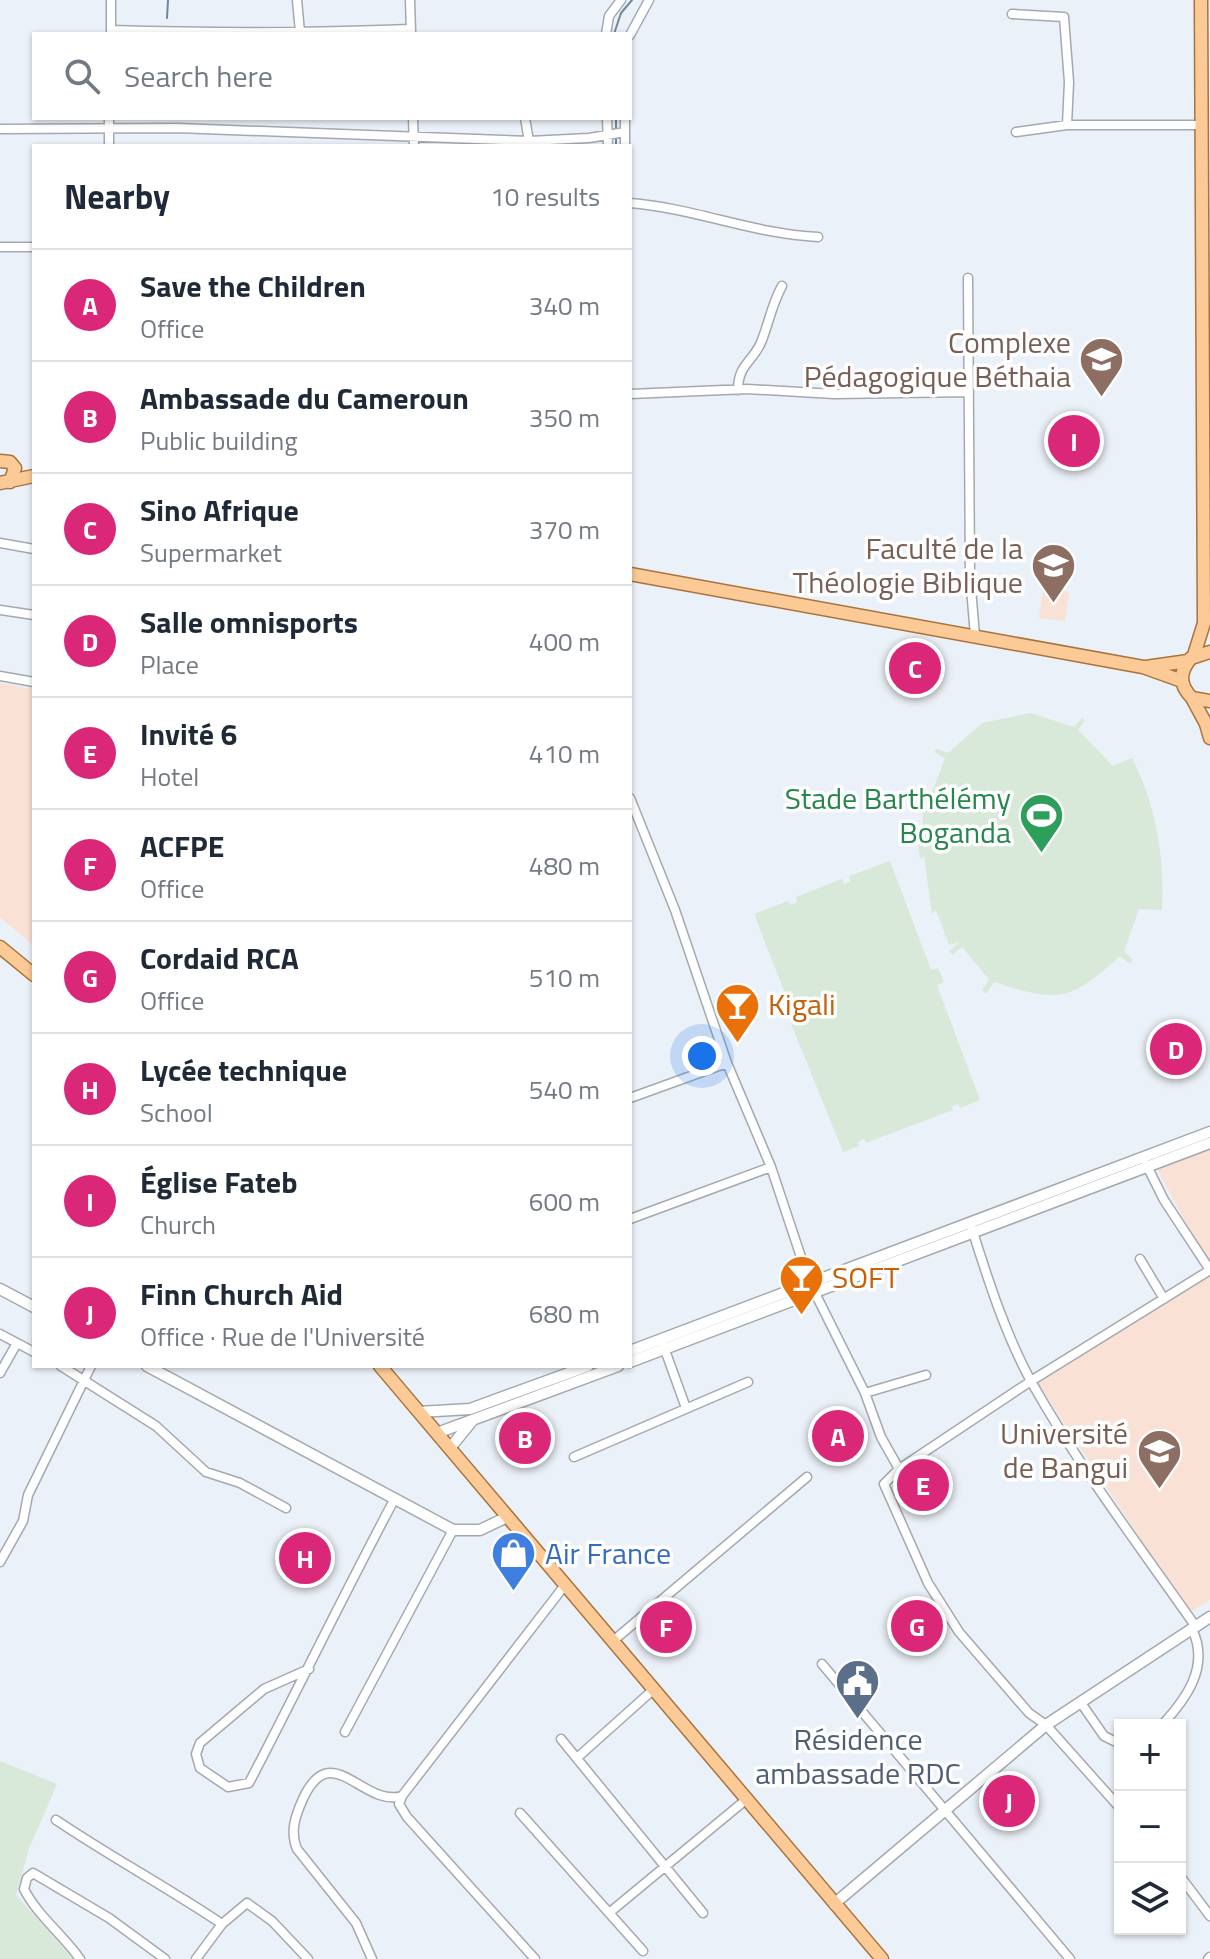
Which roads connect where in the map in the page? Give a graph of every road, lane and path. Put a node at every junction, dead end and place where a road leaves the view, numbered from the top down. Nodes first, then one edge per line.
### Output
1 (111, 0) edge
2 (297, 0) edge
3 (410, 0) edge
4 (621, 0) edge
5 (649, 0) edge
6 (1201, 0) edge
7 (1012, 14) dead end
8 (412, 31) edge
9 (111, 32) edge
10 (300, 32) edge
11 (606, 32) edge
12 (632, 32) edge
13 (109, 120) edge
14 (413, 120) edge
15 (525, 120) edge
16 (607, 120) edge
17 (625, 120) edge
18 (1067, 125) junction
19 (1202, 125) junction
20 (0, 129) edge
21 (109, 129) junction
22 (625, 132) junction
23 (1016, 132) dead end
24 (608, 135) junction
25 (529, 141) junction
26 (413, 142) edge
27 (109, 144) edge
28 (608, 144) edge
29 (625, 144) edge
30 (632, 203) edge
31 (818, 237) dead end
32 (0, 247) edge
33 (32, 247) edge
34 (968, 278) dead end
35 (782, 286) dead end
36 (1206, 290) edge
37 (738, 390) junction
38 (969, 392) junction
39 (632, 394) edge
40 (5, 461) edge
41 (32, 473) edge
42 (32, 475) edge
43 (4, 484) edge
44 (0, 543) edge
45 (32, 549) edge
46 (632, 574) edge
47 (0, 610) edge
48 (32, 615) edge
49 (1204, 623) junction
50 (975, 636) junction
51 (1210, 640) edge
52 (1210, 652) edge
53 (1191, 658) junction
54 (1143, 667) junction
55 (0, 676) edge
56 (1182, 681) junction
57 (32, 682) edge
58 (1192, 698) junction
59 (1210, 701) edge
60 (1208, 719) edge
61 (1210, 738) edge
62 (632, 803) edge
63 (0, 947) edge
64 (32, 971) edge
65 (727, 1063) junction
66 (632, 1097) edge
67 (1210, 1132) edge
68 (1210, 1143) edge
69 (1145, 1161) junction
70 (771, 1167) junction
71 (632, 1218) edge
72 (971, 1228) junction
73 (1140, 1259) dead end
74 (1210, 1270) edge
75 (809, 1281) junction
76 (0, 1289) edge
77 (814, 1293) junction
78 (1164, 1299) junction
79 (32, 1306) edge
80 (0, 1334) edge
81 (17, 1343) junction
82 (663, 1345) junction
83 (32, 1351) edge
84 (632, 1351) edge
85 (632, 1361) edge
86 (65, 1368) edge
87 (90, 1368) edge
88 (151, 1368) edge
89 (382, 1368) edge
90 (583, 1368) edge
91 (612, 1368) edge
92 (0, 1373) edge
93 (926, 1375) dead end
94 (84, 1378) junction
95 (1031, 1381) junction
96 (748, 1382) dead end
97 (865, 1393) junction
98 (686, 1408) junction
99 (419, 1412) junction
100 (477, 1417) junction
101 (437, 1433) junction
102 (450, 1448) junction
103 (574, 1457) dead end
104 (899, 1469) junction
105 (807, 1477) dead end
106 (394, 1500) junction
107 (286, 1508) dead end
108 (507, 1517) junction
109 (453, 1530) junction
110 (0, 1562) edge
111 (565, 1585) junction
112 (1210, 1617) edge
113 (1194, 1628) junction
114 (613, 1641) junction
115 (822, 1664) dead end
116 (309, 1669) junction
117 (654, 1689) junction
118 (1081, 1703) junction
119 (1168, 1719) edge
120 (1046, 1725) junction
121 (345, 1732) dead end
122 (561, 1739) dead end
123 (1114, 1741) edge
124 (578, 1757) junction
125 (402, 1796) junction
126 (748, 1798) junction
127 (1114, 1801) edge
128 (946, 1811) junction
129 (520, 1813) dead end
130 (56, 1820) dead end
131 (663, 1867) junction
132 (1186, 1884) edge
133 (834, 1904) junction
134 (609, 1913) junction
135 (703, 1913) dead end
136 (1210, 1916) edge
137 (222, 1924) junction
138 (643, 1951) dead end
139 (80, 1959) edge
140 (165, 1959) edge
141 (196, 1959) edge
142 (308, 1959) edge
143 (372, 1959) edge
144 (535, 1959) edge
145 (882, 1959) edge
146 (1070, 1959) edge

1 - 9 street
2 - 10 street
3 - 8 street
4 - 11 street
5 - 12 street
6 - 19 main road
7 - 18 street
8 - 10 street
9 - 10 street
13 - 21 street
14 - 26 street
15 - 25 street
16 - 24 street
17 - 22 street
18 - 19 street
18 - 23 street
19 - 36 main road
20 - 21 street
21 - 26 street
21 - 27 street
22 - 24 street
22 - 29 street
24 - 25 street
24 - 28 street
25 - 26 street
30 - 31 street
32 - 33 street
34 - 38 street
35 - 37 street
36 - 49 main road
37 - 38 street
37 - 39 street
38 - 50 street
40 - 41 main road
40 - 43 main road
42 - 43 main road
44 - 45 street
46 - 50 main road
47 - 48 street
49 - 51 main road
49 - 53 main road
50 - 54 main road
52 - 53 main road
53 - 54 main road
53 - 56 main road
54 - 56 main road
55 - 57 street
56 - 58 main road
58 - 59 main road
58 - 60 main road
60 - 61 main road
62 - 65 street
63 - 64 main road
65 - 66 street
65 - 70 street
67 - 69 street
68 - 69 street
69 - 72 street
69 - 74 street
70 - 71 street
70 - 75 street
72 - 75 street
72 - 77 street
72 - 95 street
73 - 78 street
74 - 78 street
75 - 77 street
75 - 82 street
76 - 79 street
77 - 82 street
77 - 97 street
78 - 95 street
80 - 81 street
81 - 83 street
81 - 92 street
82 - 84 street
82 - 85 street
82 - 98 street
86 - 94 street
87 - 94 street
88 - 106 street
89 - 99 main road
90 - 99 street
91 - 100 street
93 - 97 street
94 - 107 street
94 - 110 street
95 - 104 street
95 - 113 street
96 - 98 street
97 - 104 street
98 - 103 street
99 - 101 main road
100 - 101 street
100 - 102 street
101 - 102 main road
102 - 108 main road
104 - 120 street
105 - 114 street
106 - 109 street
106 - 116 street
108 - 109 street
108 - 111 main road
109 - 121 street
111 - 114 main road
111 - 125 street
112 - 113 street
113 - 118 street
113 - 119 street
114 - 117 main road
115 - 128 street
116 - 116 street
117 - 124 street
117 - 126 main road
118 - 120 street
118 - 123 street
120 - 127 street
120 - 128 street
122 - 124 street
124 - 131 street
125 - 143 street
125 - 144 street
126 - 131 street
126 - 133 main road
128 - 133 street
128 - 146 street
129 - 134 street
130 - 137 street
131 - 134 street
131 - 135 street
132 - 136 street
133 - 145 main road
134 - 138 street
137 - 141 street
137 - 142 street
139 - 140 street

